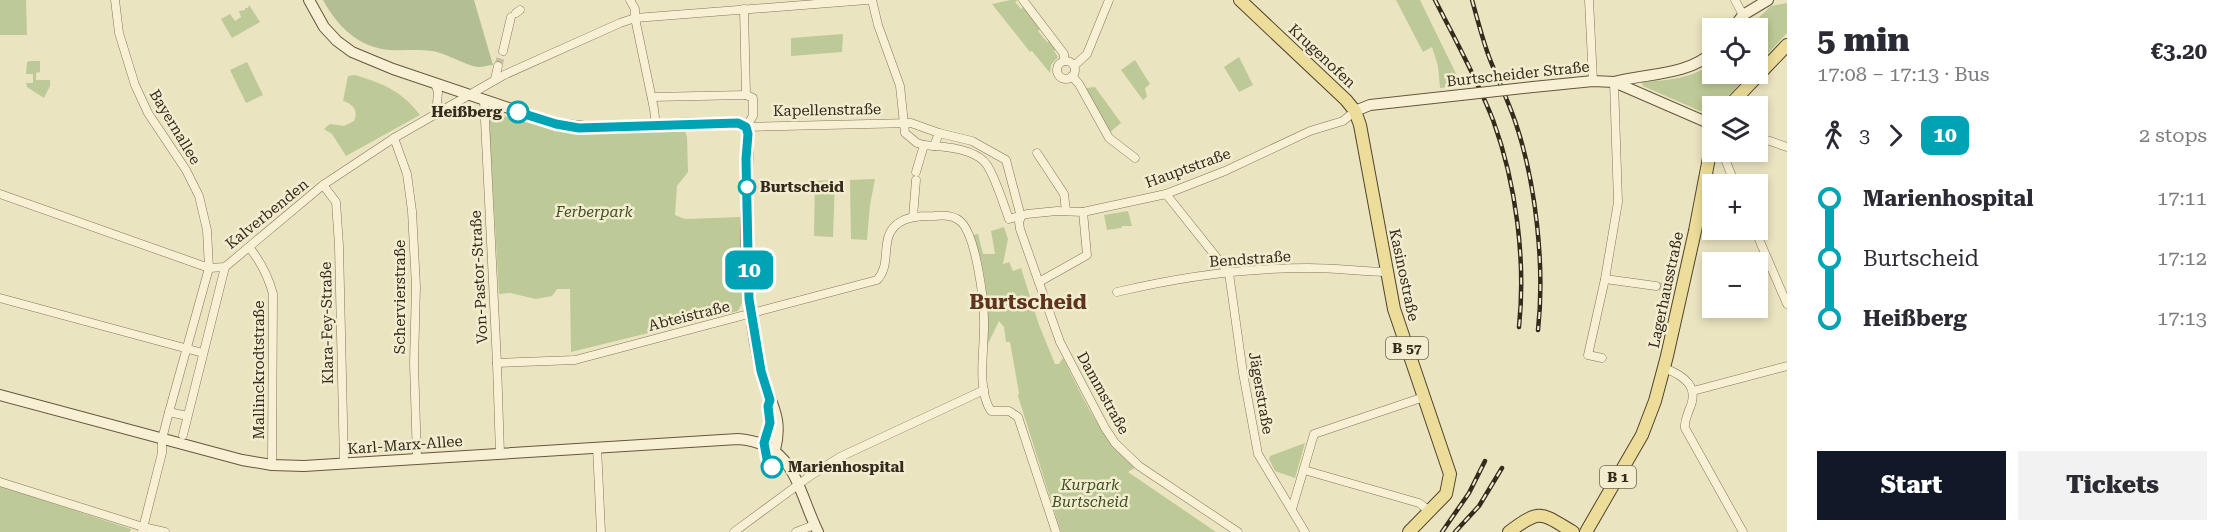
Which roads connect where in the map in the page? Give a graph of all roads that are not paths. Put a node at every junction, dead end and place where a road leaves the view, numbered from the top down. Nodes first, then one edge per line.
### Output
1 (115, 0) edge
2 (309, 0) edge
3 (630, 0) edge
4 (641, 0) edge
5 (867, 0) edge
6 (872, 0) edge
7 (1023, 0) edge
8 (1109, 0) edge
9 (1240, 0) edge
10 (1589, 0) edge
11 (1735, 0) edge
12 (1768, 0) edge
13 (635, 9) junction
14 (744, 9) junction
15 (516, 13) dead end
16 (1743, 15) junction
17 (635, 18) junction
18 (1741, 18) edge
19 (1787, 45) edge
20 (503, 51) tunnel mouth
21 (1702, 60) edge
22 (1064, 61) junction
23 (498, 66) tunnel mouth
24 (1074, 66) junction
25 (1072, 76) junction
26 (495, 79) junction
27 (1593, 81) junction
28 (1614, 82) junction
29 (435, 83) junction
30 (469, 94) junction
31 (746, 95) junction
32 (1739, 96) edge
33 (652, 97) junction
34 (484, 100) junction
35 (1355, 111) junction
36 (436, 114) junction
37 (1702, 120) edge
38 (904, 123) junction
39 (656, 126) junction
40 (746, 127) junction
41 (939, 133) junction
42 (394, 138) junction
43 (1768, 140) edge
44 (924, 145) junction
45 (933, 146) junction
46 (1787, 147) edge
47 (1037, 153) dead end
48 (1135, 158) dead end
49 (1708, 162) edge
50 (323, 185) junction
51 (0, 194) edge
52 (1166, 194) junction
53 (1066, 211) junction
54 (1083, 212) junction
55 (913, 217) junction
56 (1021, 217) junction
57 (1697, 218) junction
58 (1702, 219) edge
59 (1759, 240) edge
60 (249, 247) junction
61 (225, 267) junction
62 (209, 268) junction
63 (1386, 272) junction
64 (1229, 273) junction
65 (1605, 279) junction
66 (1039, 282) junction
67 (1656, 286) tunnel mouth
68 (1118, 292) dead end
69 (0, 298) edge
70 (1787, 304) edge
71 (751, 315) junction
72 (186, 349) junction
73 (203, 353) junction
74 (1602, 358) dead end
75 (497, 363) junction
76 (1787, 366) edge
77 (1664, 368) junction
78 (984, 390) junction
79 (1693, 391) junction
80 (0, 395) edge
81 (1424, 397) junction
82 (770, 400) junction
83 (169, 412) junction
84 (187, 416) junction
85 (183, 435) dead end
86 (162, 439) junction
87 (764, 443) junction
88 (597, 447) junction
89 (775, 450) junction
90 (500, 454) junction
91 (417, 459) junction
92 (344, 464) junction
93 (272, 465) junction
94 (1304, 470) junction
95 (0, 482) edge
96 (797, 486) junction
97 (1292, 509) junction
98 (1431, 512) junction
99 (816, 529) edge
100 (142, 530) edge
101 (165, 532) edge
102 (601, 532) edge
103 (734, 532) edge
104 (796, 532) edge
105 (1056, 532) edge
106 (1238, 532) edge
107 (1305, 532) edge
108 (1409, 532) edge
109 (1509, 532) edge
110 (1573, 532) edge
111 (1586, 532) edge
112 (1743, 532) edge

1 - 62 street, Bayernallee
2 - 29 main road, Kapellenstraße
3 - 13 street
4 - 13 street
5 - 14 street, Kalverbenden
6 - 38 street
7 - 22 street
8 - 24 street
9 - 35 main road, Krugenofen / B 57
10 - 27 street
11 - 16 street
12 - 16 main road
13 - 17 street
14 - 17 street, Kalverbenden
14 - 31 street
15 - 20 street
16 - 18 main road
17 - 26 street, Kalverbenden
17 - 33 street
19 - 32 main road
21 - 28 main road
22 - 24 street
22 - 25 street
23 - 26 street
24 - 25 street
25 - 48 street
26 - 30 street, Kalverbenden
27 - 28 main road, Burtscheider Straße
27 - 35 main road, Burtscheider Straße, bridge
28 - 37 main road, Burtscheider Straße
28 - 65 street
29 - 30 main road, Kapellenstraße
29 - 36 street
30 - 34 main road, Kapellenstraße
30 - 36 street, Kalverbenden
31 - 33 street
31 - 40 street
33 - 39 street
34 - 39 main road, Kapellenstraße
34 - 75 street, Von-Pastor-Straße
35 - 52 street, Hauptstraße
35 - 63 main road, Kasinostraße / B 57
36 - 42 street, Kalverbenden
38 - 40 street, Kapellenstraße
38 - 41 street, Kapellenstraße
38 - 44 street
39 - 40 main road, Kapellenstraße
40 - 71 main road
41 - 45 street
41 - 56 street, Kapellenstraße
42 - 50 street, Kalverbenden
42 - 91 street, Schervierstraße
43 - 46 street
44 - 45 street
44 - 55 street
45 - 56 street
47 - 53 street
49 - 57 main road, Lagerhausstraße / B 1
50 - 60 street, Kalverbenden
50 - 92 street, Klara-Fey-Straße
51 - 62 street, Kalverbenden
52 - 54 street, Hauptstraße
52 - 64 street
53 - 54 street, Hauptstraße
53 - 56 street, Hauptstraße
54 - 66 street
55 - 71 street, Abteistraße
55 - 78 street
56 - 66 street, Dammstraße
57 - 58 street, Lagerhausstraße
57 - 77 main road, Lagerhausstraße / B 1
59 - 70 street
60 - 61 street, Kalverbenden
60 - 93 street, Mallinckrodtstraße
61 - 62 street, Kalverbenden
61 - 73 street
62 - 72 street, Bayernallee
63 - 64 street, Bendstraße
63 - 81 main road, Kasinostraße / B 57
64 - 68 street, Bendstraße
64 - 97 street, Jägerstraße
65 - 67 street
65 - 74 street
66 - 106 street, Dammstraße
69 - 72 street
71 - 75 street, Abteistraße
71 - 82 main road
72 - 73 street
72 - 83 street, Bayernallee
73 - 84 street
75 - 90 street, Von-Pastor-Straße
76 - 79 street
77 - 79 street
77 - 111 main road, B 1
78 - 96 street
78 - 105 street
79 - 112 street
80 - 86 main road, Karl-Marx-Allee
81 - 94 street
81 - 98 main road, Kasinostraße / B 57
82 - 87 main road
82 - 89 main road
83 - 84 street
83 - 86 street, Bayernallee
84 - 85 street
86 - 93 main road, Karl-Marx-Allee
86 - 100 street, Bayernallee
87 - 88 main road, Karl-Marx-Allee
87 - 89 main road, Karl-Marx-Allee
88 - 90 main road, Karl-Marx-Allee
88 - 102 street
89 - 96 main road, Karl-Marx-Allee
90 - 91 main road, Karl-Marx-Allee
91 - 92 main road, Karl-Marx-Allee
92 - 93 main road, Karl-Marx-Allee
94 - 97 street
94 - 98 street
95 - 100 street
96 - 99 main road, Karl-Marx-Allee
96 - 103 street
97 - 107 street, Jägerstraße
98 - 108 main road, Kasinostraße / B 57
99 - 104 street
100 - 101 street
109 - 110 main road

